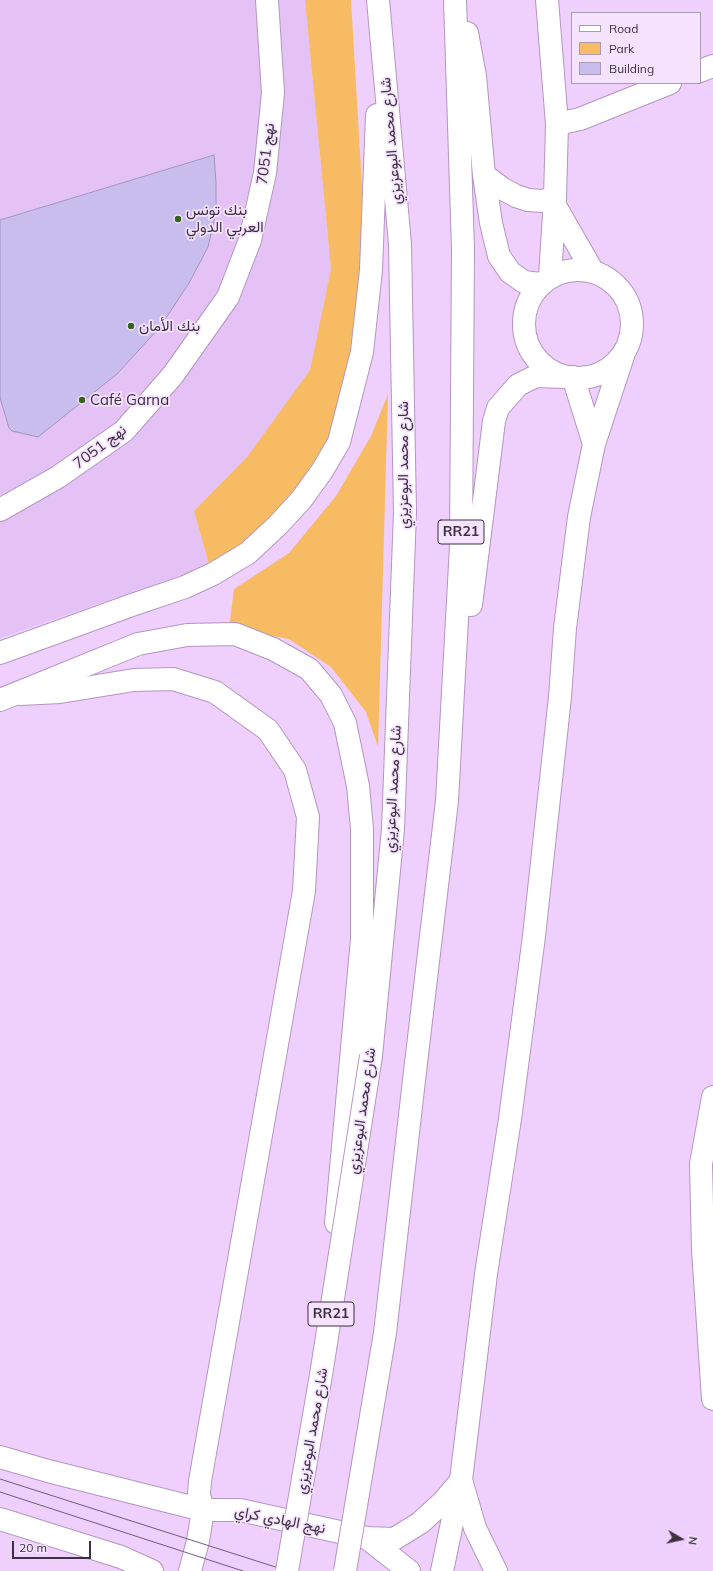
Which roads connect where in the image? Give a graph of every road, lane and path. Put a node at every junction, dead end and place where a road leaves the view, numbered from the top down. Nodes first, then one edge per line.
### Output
1 (267, 0) edge
2 (455, 0) edge
3 (460, 0) edge
4 (547, 0) edge
5 (379, 9) edge
6 (713, 66) edge
7 (701, 71) edge
8 (668, 84) edge
9 (557, 124) junction
10 (484, 175) junction
11 (555, 201) junction
12 (592, 270) junction
13 (545, 280) junction
14 (623, 356) junction
15 (569, 377) junction
16 (594, 444) junction
17 (0, 510) edge
18 (0, 653) edge
19 (8, 697) edge
20 (447, 801) junction
21 (713, 1097) edge
22 (710, 1308) edge
23 (322, 1375) junction
24 (713, 1399) edge
25 (0, 1457) edge
26 (461, 1480) junction
27 (203, 1510) junction
28 (0, 1519) edge
29 (367, 1538) junction
30 (152, 1571) edge
31 (190, 1571) edge
32 (287, 1571) edge
33 (345, 1571) edge
34 (408, 1571) edge
35 (442, 1571) edge
36 (496, 1571) edge

1 - 17 main road, نهج 7051
2 - 20 main road, RR21
3 - 10 main road
4 - 9 main road
5 - 18 main road
5 - 23 main road, شارع محمد البوعزيزي / RR21, bridge
6 - 7 main road
8 - 9 main road
9 - 11 main road
10 - 11 main road
10 - 13 main road
11 - 12 main road
11 - 13 main road
12 - 13 main road
12 - 14 main road
13 - 15 main road
14 - 15 main road
14 - 16 main road
15 - 16 main road
15 - 20 main road
16 - 26 main road
19 - 23 main road, bridge
19 - 27 main road
20 - 33 main road, RR21, bridge
21 - 22 main road
22 - 24 main road
23 - 32 main road, شارع محمد البوعزيزي / RR21, bridge
25 - 27 main road, نهج الهادي كراي
26 - 29 main road
26 - 35 main road
26 - 36 main road
27 - 29 main road, نهج الهادي كراي
27 - 31 main road
28 - 30 main road
29 - 34 main road, نهج الهادي كراي

